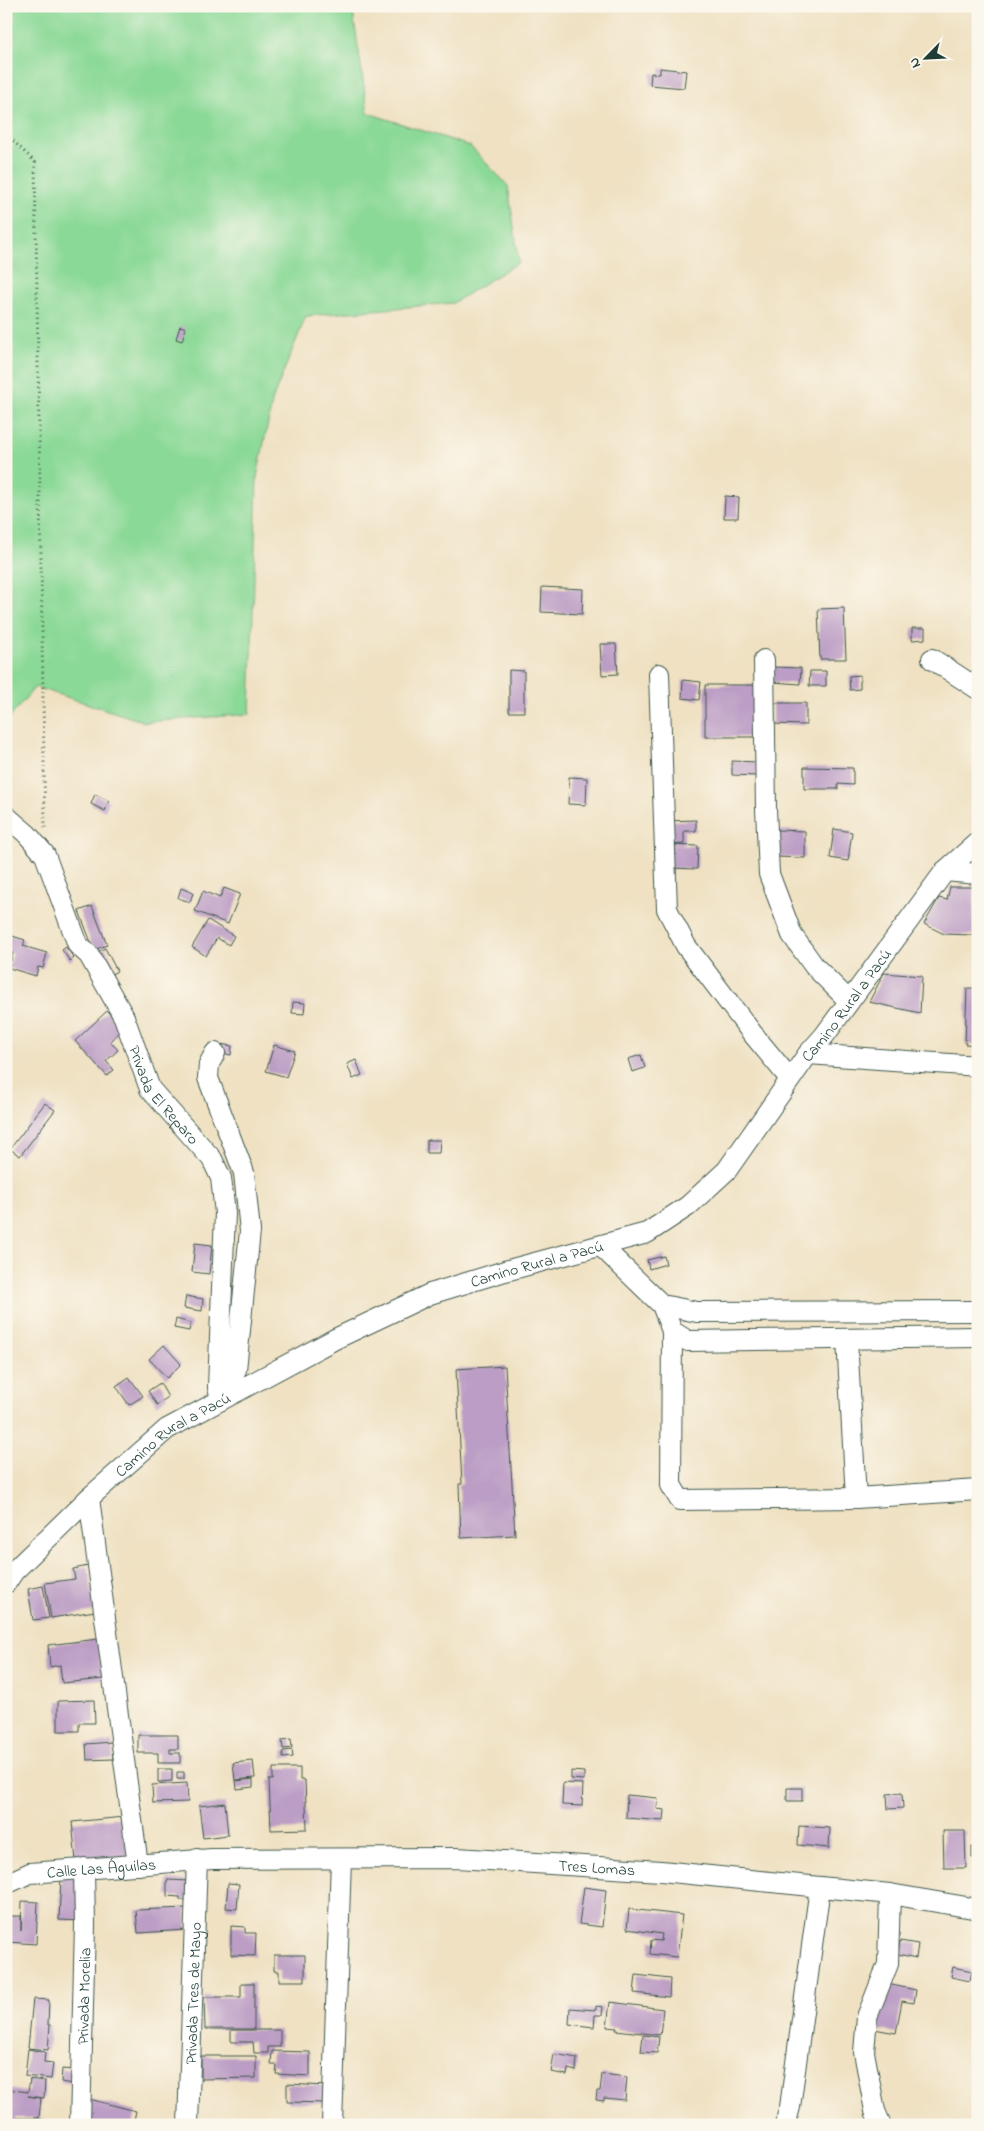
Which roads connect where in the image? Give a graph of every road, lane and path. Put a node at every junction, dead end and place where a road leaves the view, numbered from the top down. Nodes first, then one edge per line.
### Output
1 (6, 134) edge
2 (932, 659) dead end
3 (764, 660) dead end
4 (659, 674) dead end
5 (978, 689) edge
6 (6, 816) edge
7 (978, 842) edge
8 (45, 855) junction
9 (945, 871) junction
10 (978, 874) edge
11 (849, 1001) junction
12 (216, 1053) dead end
13 (808, 1054) junction
14 (978, 1066) edge
15 (790, 1079) junction
16 (600, 1246) junction
17 (662, 1305) junction
18 (978, 1312) edge
19 (672, 1331) junction
20 (978, 1338) edge
21 (847, 1339) junction
22 (220, 1393) junction
23 (978, 1490) edge
24 (89, 1498) junction
25 (856, 1498) junction
26 (6, 1583) edge
27 (341, 1858) junction
28 (205, 1859) junction
29 (138, 1866) junction
30 (84, 1868) junction
31 (6, 1884) edge
32 (820, 1887) junction
33 (890, 1894) junction
34 (978, 1908) edge
35 (80, 2125) edge
36 (188, 2125) edge
37 (332, 2125) edge
38 (785, 2125) edge
39 (881, 2125) edge

1 - 8 path
2 - 5 street
3 - 11 street
4 - 15 street
6 - 8 street, Privada El Reparo
7 - 9 street, Camino Rural a Pacú
8 - 22 street, Privada El Reparo
9 - 10 street
9 - 11 street, Camino Rural a Pacú
11 - 13 street, Camino Rural a Pacú
12 - 22 street
13 - 14 street
13 - 15 street, Camino Rural a Pacú
15 - 16 street, Camino Rural a Pacú
16 - 17 street
16 - 22 street, Camino Rural a Pacú
17 - 18 street
17 - 19 street
19 - 21 street
19 - 25 street
20 - 21 street
21 - 25 street
22 - 24 street, Camino Rural a Pacú
23 - 25 street
24 - 26 street, Camino Rural a Pacú
24 - 29 street
27 - 28 street, Tres Lomas
27 - 32 street, Tres Lomas
27 - 37 street
28 - 29 street, Calle Las Águilas
28 - 36 street, Privada Tres de Mayo
29 - 30 street, Calle Las Águilas
30 - 31 street, Calle Las Águilas
30 - 35 street, Privada Morelia
32 - 33 street, Tres Lomas
32 - 38 street
33 - 34 street, Tres Lomas
33 - 39 street

